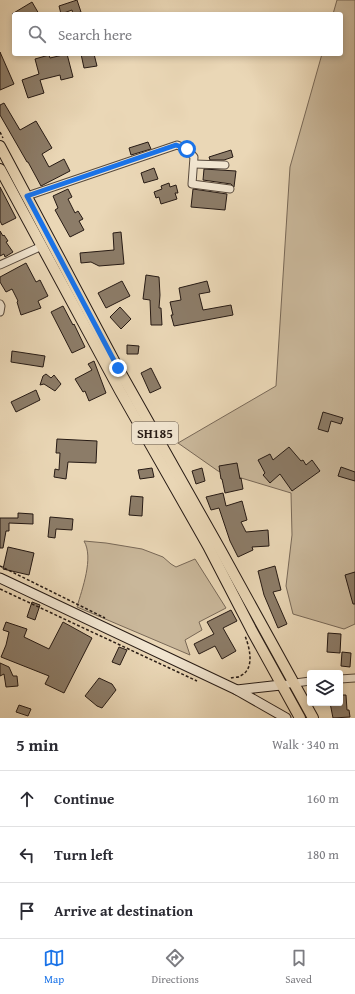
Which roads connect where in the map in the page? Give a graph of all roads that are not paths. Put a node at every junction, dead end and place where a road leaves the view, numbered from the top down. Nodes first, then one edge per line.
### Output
1 (0, 146) edge
2 (194, 164) junction
3 (225, 166) dead end
4 (0, 169) edge
5 (230, 189) dead end
6 (27, 196) junction
7 (42, 246) junction
8 (0, 265) edge
9 (0, 304) edge
10 (0, 312) edge
11 (0, 578) edge
12 (355, 678) edge
13 (343, 679) edge
14 (307, 681) edge
15 (293, 683) junction
16 (281, 685) junction
17 (237, 690) junction
18 (286, 718) edge
19 (300, 718) edge
20 (313, 718) edge

1 - 6 main road, SH185
2 - 3 street
2 - 5 street
2 - 6 street
4 - 7 main road, SH185
6 - 15 main road, SH185
7 - 8 street
7 - 16 main road, SH185
9 - 10 street
11 - 17 street
12 - 13 street
14 - 15 street
15 - 16 street
15 - 20 main road, SH185
16 - 17 street
16 - 19 main road, SH185
17 - 18 street

